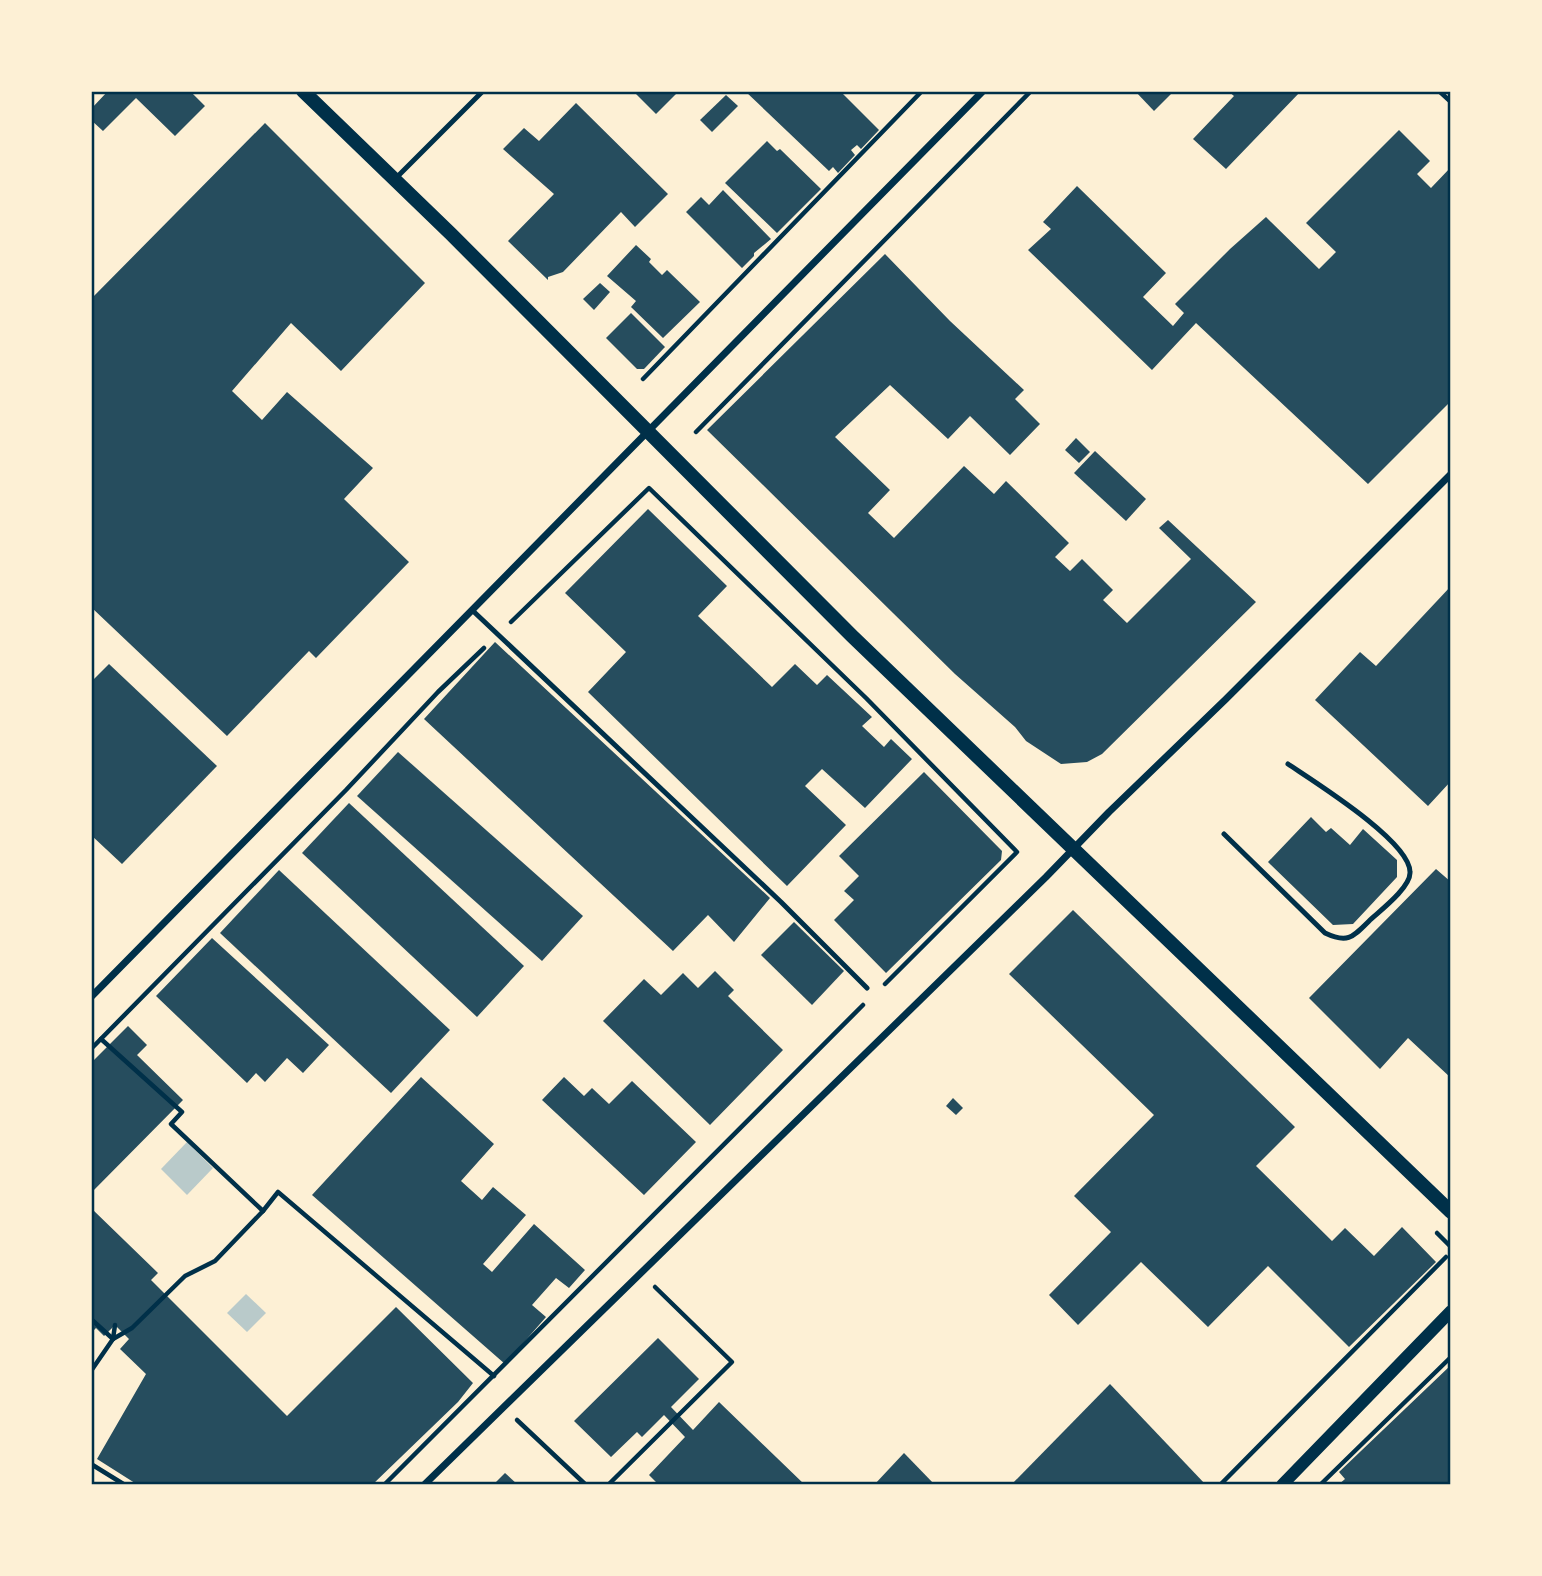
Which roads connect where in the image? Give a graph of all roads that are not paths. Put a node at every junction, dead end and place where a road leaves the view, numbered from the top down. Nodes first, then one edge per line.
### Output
1 (303, 91) edge
2 (482, 91) edge
3 (983, 91) edge
4 (395, 179) junction
5 (648, 430) junction
6 (1451, 474) edge
7 (472, 610) junction
8 (1288, 764) dead end
9 (1224, 834) dead end
10 (1073, 849) junction
11 (867, 988) dead end
12 (91, 997) edge
13 (1451, 1212) edge
14 (1451, 1311) edge
15 (424, 1485) edge
16 (1282, 1485) edge

1 - 4 main road
2 - 4 lane
3 - 5 street
4 - 5 main road
5 - 7 street
5 - 10 main road
6 - 10 street
7 - 11 lane
7 - 12 street
8 - 9 lane
10 - 13 main road
10 - 15 street
14 - 16 street

